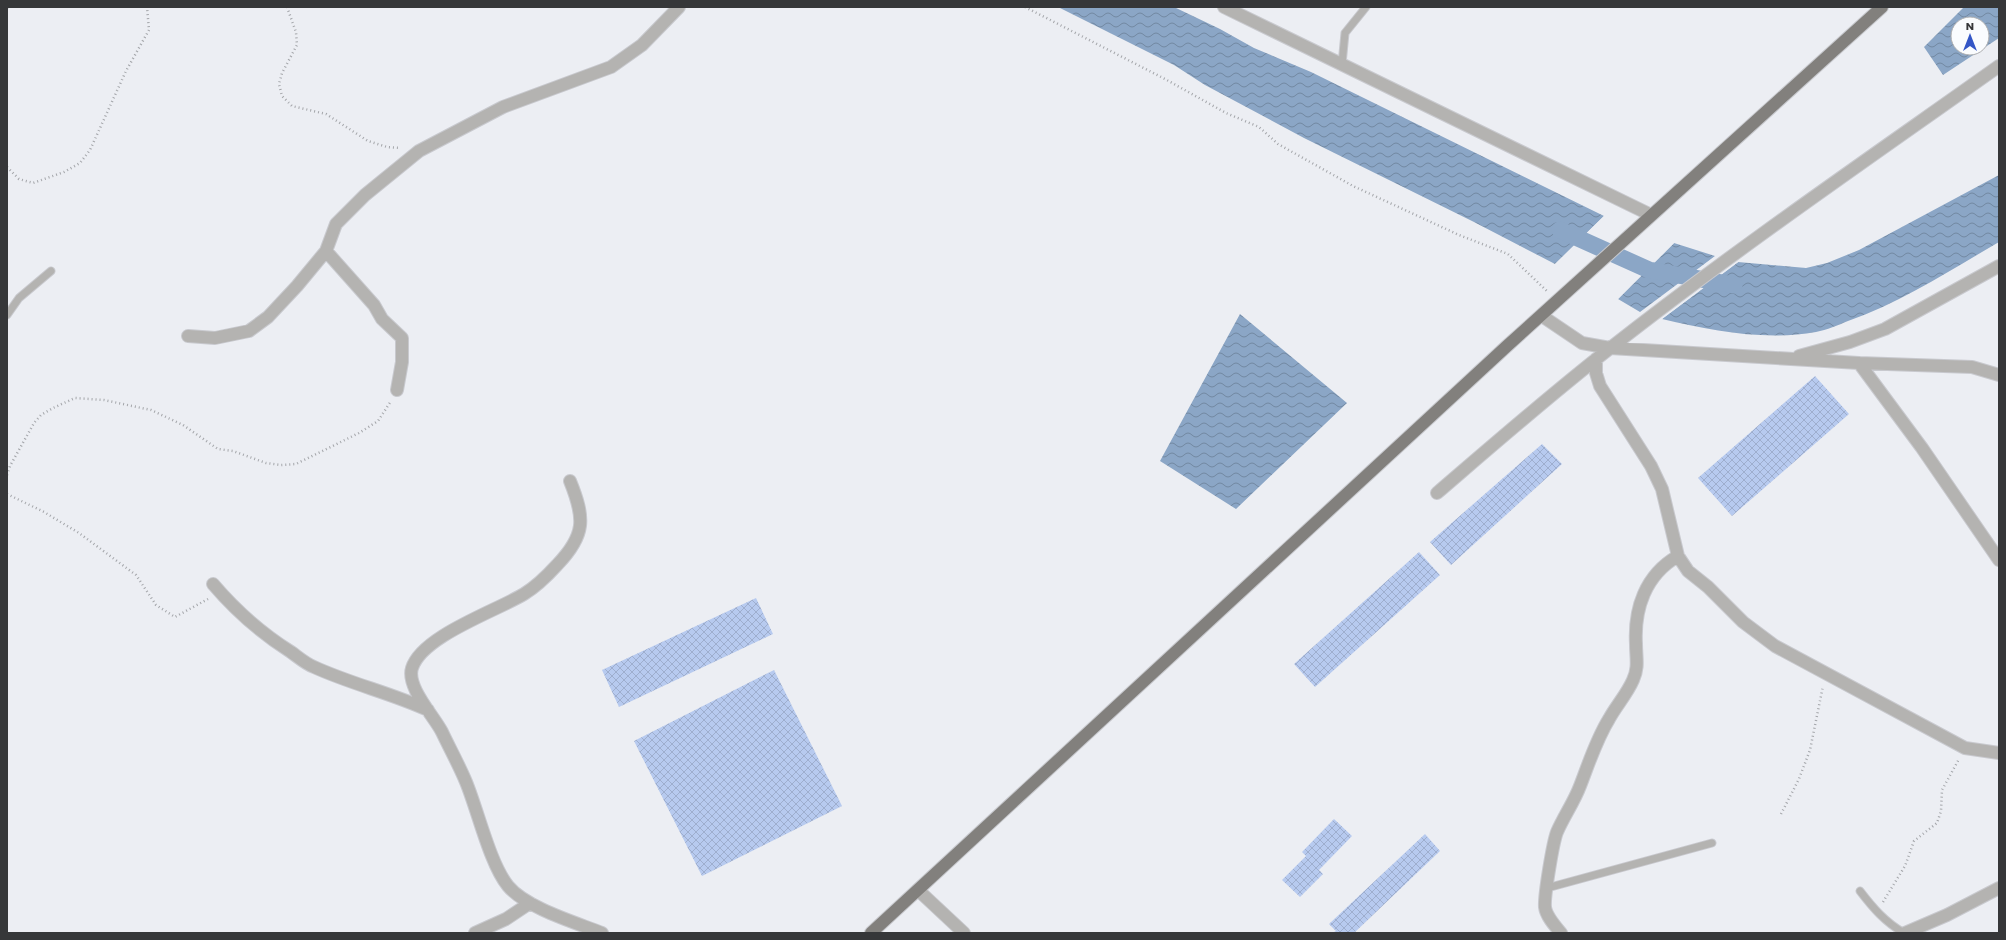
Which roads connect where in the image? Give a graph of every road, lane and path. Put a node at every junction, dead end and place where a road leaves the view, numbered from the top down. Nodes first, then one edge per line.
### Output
1 (147, 7) edge
2 (287, 7) edge
3 (679, 7) edge
4 (1025, 7) edge
5 (1224, 7) edge
6 (1366, 7) edge
7 (1882, 7) edge
8 (1342, 64) junction
9 (1999, 66) edge
10 (406, 148) dead end
11 (7, 167) edge
12 (1651, 215) junction
13 (326, 251) junction
14 (1999, 266) edge
15 (51, 271) dead end
16 (1558, 302) junction
17 (7, 315) edge
18 (1542, 316) junction
19 (188, 336) dead end
20 (1610, 348) junction
21 (1596, 359) junction
22 (1790, 359) junction
23 (1859, 363) junction
24 (1999, 375) edge
25 (397, 390) joint
26 (7, 475) edge
27 (570, 481) dead end
28 (1437, 493) dead end
29 (7, 494) edge
30 (1678, 556) junction
31 (1999, 560) edge
32 (217, 588) joint
33 (1825, 674) junction
34 (428, 710) junction
35 (1965, 748) junction
36 (1999, 752) edge
37 (1781, 814) dead end
38 (1712, 843) dead end
39 (1546, 888) junction
40 (1999, 888) edge
41 (918, 890) junction
42 (1860, 891) dead end
43 (530, 903) junction
44 (1876, 912) junction
45 (475, 933) edge
46 (602, 933) edge
47 (871, 933) edge
48 (964, 933) edge
49 (1561, 933) edge
50 (1905, 933) edge

1 - 11 path
2 - 10 path
3 - 13 street
4 - 16 path
5 - 8 street
6 - 8 lane
7 - 12 main road
8 - 12 street
9 - 20 street
12 - 16 main road
13 - 19 street
13 - 25 street
14 - 22 street
15 - 17 lane
16 - 18 main road
18 - 20 street
18 - 41 main road
20 - 21 street
20 - 22 street
21 - 28 street
21 - 30 street
22 - 23 street
23 - 24 street
23 - 31 street
25 - 26 path
27 - 34 street
29 - 32 path
30 - 33 street
30 - 39 street
32 - 34 street
33 - 35 street
33 - 37 path
34 - 43 street
35 - 36 street
35 - 44 path
38 - 39 lane
39 - 49 street
40 - 50 street
41 - 47 main road
41 - 48 street
42 - 44 lane
43 - 45 street
43 - 46 street
44 - 50 lane

